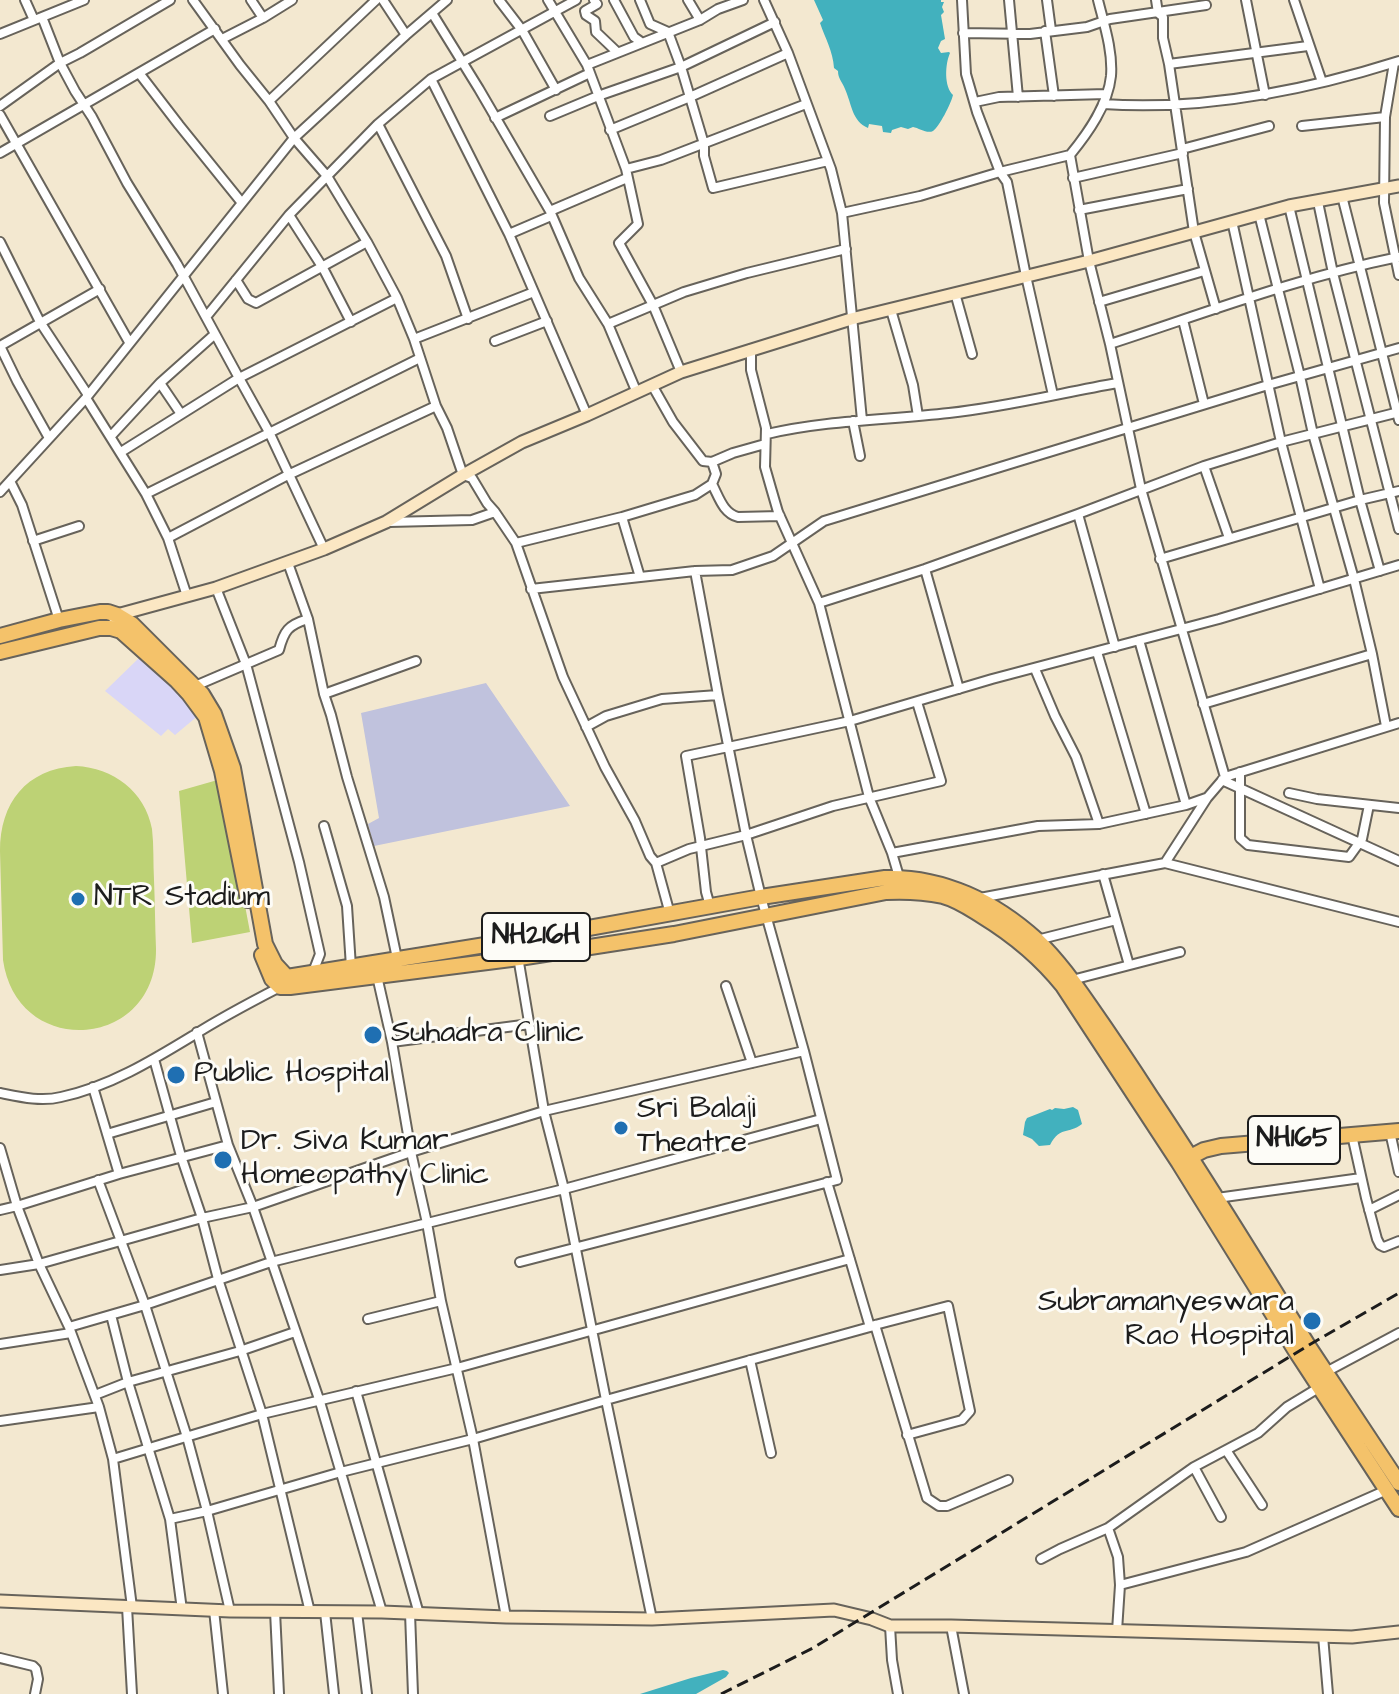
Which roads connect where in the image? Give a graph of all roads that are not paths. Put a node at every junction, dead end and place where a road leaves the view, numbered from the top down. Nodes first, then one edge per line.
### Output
1 (25, 0) edge
2 (84, 0) edge
3 (170, 0) edge
4 (193, 0) edge
5 (251, 0) edge
6 (292, 0) edge
7 (376, 0) edge
8 (383, 0) edge
9 (499, 0) edge
10 (548, 0) edge
11 (576, 0) edge
12 (594, 0) edge
13 (614, 0) edge
14 (640, 0) edge
15 (688, 0) edge
16 (713, 0) edge
17 (743, 0) edge
18 (764, 0) edge
19 (962, 0) edge
20 (1009, 0) edge
21 (1047, 0) edge
22 (1098, 0) edge
23 (1156, 0) edge
24 (1246, 0) edge
25 (1294, 0) edge
26 (442, 2) edge
27 (1206, 5) dead end
28 (718, 9) junction
29 (554, 11) junction
30 (432, 13) junction
31 (1158, 13) junction
32 (38, 18) junction
33 (263, 18) junction
34 (700, 20) junction
35 (775, 22) junction
36 (1103, 23) junction
37 (215, 29) junction
38 (522, 30) junction
39 (1048, 31) junction
40 (668, 32) junction
41 (963, 33) junction
42 (0, 34) edge
43 (1012, 34) junction
44 (406, 35) junction
45 (222, 39) junction
46 (641, 42) junction
47 (1308, 46) junction
48 (617, 52) junction
49 (1256, 52) junction
50 (788, 53) junction
51 (462, 62) junction
52 (1397, 62) edge
53 (60, 63) junction
54 (1169, 64) junction
55 (681, 67) junction
56 (588, 69) junction
57 (139, 73) junction
58 (431, 79) junction
59 (1322, 82) junction
60 (556, 90) junction
61 (1106, 94) junction
62 (1265, 95) junction
63 (598, 96) junction
64 (1054, 96) junction
65 (690, 97) junction
66 (1018, 97) junction
67 (269, 101) junction
68 (975, 102) junction
69 (806, 104) junction
70 (1103, 104) junction
71 (1175, 104) junction
72 (84, 105) junction
73 (0, 106) edge
74 (0, 115) edge
75 (550, 116) dead end
76 (1385, 117) junction
77 (495, 118) junction
78 (378, 124) junction
79 (1269, 126) dead end
80 (1302, 126) dead end
81 (610, 130) junction
82 (294, 138) junction
83 (16, 143) junction
84 (704, 144) junction
85 (1182, 151) junction
86 (0, 153) edge
87 (1070, 155) junction
88 (828, 161) junction
89 (1000, 172) junction
90 (627, 174) junction
91 (327, 176) junction
92 (1073, 178) junction
93 (1399, 186) edge
94 (1385, 188) junction
95 (1188, 189) junction
96 (1342, 196) junction
97 (1318, 202) junction
98 (242, 203) junction
99 (1289, 206) junction
100 (1079, 210) junction
101 (842, 213) junction
102 (551, 214) junction
103 (1259, 214) junction
104 (289, 215) junction
105 (1232, 221) junction
106 (1194, 232) junction
107 (509, 234) junction
108 (0, 242) edge
109 (367, 242) junction
110 (846, 249) junction
111 (1397, 258) edge
112 (1089, 261) junction
113 (1361, 265) junction
114 (323, 268) junction
115 (1204, 271) junction
116 (1333, 273) junction
117 (183, 275) junction
118 (1399, 275) edge
119 (1026, 276) junction
120 (236, 280) junction
121 (1306, 281) junction
122 (100, 289) junction
123 (1276, 289) junction
124 (534, 292) junction
125 (955, 293) junction
126 (397, 298) junction
127 (1250, 298) junction
128 (1099, 302) junction
129 (653, 305) junction
130 (1216, 309) junction
131 (891, 310) junction
132 (206, 317) junction
133 (468, 319) junction
134 (851, 319) junction
135 (1183, 320) junction
136 (547, 321) junction
137 (40, 322) junction
138 (351, 322) junction
139 (608, 324) junction
140 (215, 334) junction
141 (414, 339) junction
142 (495, 341) dead end
143 (129, 342) junction
144 (1110, 344) junction
145 (1399, 348) edge
146 (751, 349) junction
147 (1382, 352) junction
148 (972, 354) dead end
149 (420, 358) junction
150 (1355, 360) junction
151 (1329, 367) junction
152 (681, 372) junction
153 (1300, 376) junction
154 (239, 378) junction
155 (160, 383) junction
156 (1117, 383) junction
157 (652, 385) junction
158 (1268, 385) junction
159 (637, 393) junction
160 (1053, 395) junction
161 (87, 396) junction
162 (1204, 404) junction
163 (436, 406) junction
164 (181, 414) junction
165 (587, 415) junction
166 (1398, 415) edge
167 (918, 416) junction
168 (1370, 420) junction
169 (858, 421) junction
170 (1342, 427) junction
171 (1126, 428) junction
172 (269, 432) junction
173 (767, 434) junction
174 (1313, 434) junction
175 (111, 436) junction
176 (49, 438) junction
177 (1281, 442) junction
178 (765, 444) junction
179 (121, 452) junction
180 (860, 456) dead end
181 (712, 462) junction
182 (1204, 466) junction
183 (288, 475) junction
184 (463, 475) junction
185 (10, 481) junction
186 (712, 484) junction
187 (1141, 489) junction
188 (1399, 491) edge
189 (0, 492) edge
190 (1389, 493) junction
191 (146, 494) junction
192 (1360, 500) junction
193 (1333, 509) junction
194 (495, 512) junction
195 (1078, 514) junction
196 (780, 516) junction
197 (622, 517) junction
198 (1302, 518) junction
199 (386, 522) junction
200 (79, 526) dead end
201 (1399, 529) edge
202 (168, 538) junction
203 (1229, 538) junction
204 (33, 541) junction
205 (516, 543) junction
206 (792, 545) junction
207 (324, 549) junction
208 (1160, 559) junction
209 (288, 563) junction
210 (1399, 565) edge
211 (925, 569) junction
212 (695, 571) junction
213 (1380, 571) junction
214 (640, 577) junction
215 (1354, 579) junction
216 (216, 588) junction
217 (531, 589) junction
218 (1320, 589) junction
219 (187, 596) junction
220 (819, 603) junction
221 (308, 619) junction
222 (59, 620) junction
223 (113, 621) junction
224 (1181, 629) junction
225 (0, 636) edge
226 (1139, 640) junction
227 (1115, 647) junction
228 (0, 652) edge
229 (1097, 652) junction
230 (1372, 654) junction
231 (416, 661) dead end
232 (246, 664) junction
233 (1035, 669) junction
234 (195, 686) junction
235 (959, 689) junction
236 (324, 694) junction
237 (718, 695) junction
238 (917, 702) junction
239 (1203, 704) junction
240 (850, 721) junction
241 (1399, 723) edge
242 (1386, 726) junction
243 (586, 727) junction
244 (729, 746) junction
245 (1240, 772) junction
246 (1224, 778) junction
247 (1240, 788) junction
248 (1289, 793) dead end
249 (869, 797) junction
250 (1207, 798) junction
251 (1186, 805) junction
252 (1369, 805) junction
253 (1399, 808) edge
254 (1146, 814) junction
255 (1099, 824) junction
256 (324, 826) dead end
257 (746, 835) junction
258 (1358, 842) junction
259 (701, 847) junction
260 (892, 853) junction
261 (1399, 861) edge
262 (656, 863) junction
263 (1165, 863) junction
264 (1103, 874) junction
265 (900, 884) junction
266 (761, 897) junction
267 (978, 898) junction
268 (710, 906) junction
269 (670, 914) junction
270 (767, 915) junction
271 (1116, 920) junction
272 (1399, 922) edge
273 (515, 939) junction
274 (1037, 940) junction
275 (1180, 952) dead end
276 (519, 958) junction
277 (1129, 965) junction
278 (398, 966) junction
279 (351, 967) junction
280 (313, 972) junction
281 (377, 976) junction
282 (1072, 980) junction
283 (284, 982) junction
284 (726, 986) dead end
285 (530, 1024) junction
286 (197, 1032) junction
287 (392, 1042) junction
288 (804, 1051) junction
289 (154, 1059) junction
290 (752, 1063) junction
291 (93, 1087) junction
292 (0, 1093) edge
293 (216, 1102) junction
294 (544, 1111) junction
295 (170, 1117) junction
296 (821, 1119) junction
297 (1395, 1132) edge
298 (107, 1134) junction
299 (1352, 1135) junction
300 (228, 1145) junction
301 (0, 1148) edge
302 (411, 1152) junction
303 (181, 1156) junction
304 (1185, 1160) junction
305 (1399, 1172) edge
306 (119, 1174) junction
307 (1361, 1178) junction
308 (98, 1180) junction
309 (827, 1182) junction
310 (564, 1189) junction
311 (1399, 1195) edge
312 (1217, 1198) junction
313 (17, 1206) junction
314 (253, 1207) junction
315 (0, 1210) edge
316 (1369, 1210) junction
317 (202, 1218) junction
318 (427, 1223) junction
319 (1399, 1241) edge
320 (120, 1242) junction
321 (576, 1248) junction
322 (850, 1259) junction
323 (271, 1262) junction
324 (520, 1262) dead end
325 (39, 1264) junction
326 (0, 1270) edge
327 (218, 1279) junction
328 (441, 1301) junction
329 (145, 1305) junction
330 (111, 1315) junction
331 (368, 1319) dead end
332 (873, 1326) junction
333 (70, 1330) junction
334 (593, 1331) junction
335 (295, 1332) junction
336 (1399, 1333) edge
337 (0, 1344) edge
338 (240, 1351) junction
339 (750, 1360) junction
340 (457, 1368) junction
341 (1326, 1372) junction
342 (165, 1373) junction
343 (128, 1382) junction
344 (1320, 1387) junction
345 (356, 1391) junction
346 (95, 1395) junction
347 (606, 1400) junction
348 (320, 1402) junction
349 (99, 1407) junction
350 (262, 1414) junction
351 (0, 1421) edge
352 (907, 1435) junction
353 (187, 1437) junction
354 (473, 1439) junction
355 (148, 1448) junction
356 (1226, 1450) junction
357 (771, 1453) dead end
358 (113, 1459) junction
359 (377, 1464) junction
360 (1194, 1467) junction
361 (341, 1472) junction
362 (1008, 1480) dead end
363 (1395, 1486) edge
364 (281, 1489) junction
365 (1262, 1505) dead end
366 (1399, 1509) edge
367 (207, 1511) junction
368 (1221, 1517) dead end
369 (170, 1519) junction
370 (1108, 1528) junction
371 (1041, 1559) dead end
372 (1120, 1585) junction
373 (0, 1601) edge
374 (129, 1607) junction
375 (182, 1610) junction
376 (214, 1610) junction
377 (230, 1611) junction
378 (275, 1611) junction
379 (310, 1612) junction
380 (325, 1612) junction
381 (357, 1612) junction
382 (382, 1612) junction
383 (414, 1614) junction
384 (506, 1617) junction
385 (652, 1619) junction
386 (890, 1626) junction
387 (951, 1626) junction
388 (1117, 1631) junction
389 (1399, 1632) edge
390 (1323, 1636) junction
391 (0, 1658) edge
392 (35, 1694) edge
393 (132, 1694) edge
394 (223, 1694) edge
395 (279, 1694) edge
396 (334, 1694) edge
397 (367, 1694) edge
398 (413, 1694) edge
399 (898, 1694) edge
400 (964, 1694) edge
401 (1328, 1694) edge

1 - 32 street
2 - 32 street
3 - 53 street
4 - 37 street
5 - 33 street
6 - 33 street
7 - 67 street
8 - 44 street
9 - 38 street
10 - 29 street
11 - 29 street
12 - 48 street
13 - 46 street
14 - 40 street
15 - 34 street
16 - 28 street
17 - 28 street
18 - 35 street
19 - 41 street
20 - 43 street
21 - 39 street
22 - 36 street
23 - 31 street
24 - 49 street
25 - 47 street
26 - 30 street
27 - 31 street
28 - 34 street
29 - 38 street
29 - 56 street
30 - 44 street
30 - 51 street
31 - 36 street
31 - 54 street
32 - 42 street
32 - 53 street
33 - 45 street
34 - 40 street
35 - 50 street
35 - 55 street
36 - 39 street
36 - 61 street
37 - 45 street
37 - 57 street
38 - 51 street
38 - 60 street
39 - 43 street
39 - 64 street
40 - 46 street
40 - 55 street
41 - 43 street
41 - 68 street
43 - 66 street
44 - 82 street
45 - 67 street
46 - 48 street
47 - 49 street
47 - 59 street
48 - 56 street
49 - 54 street
49 - 62 street
50 - 65 street
50 - 69 street
51 - 58 street
51 - 77 street
52 - 59 street
52 - 76 street
53 - 72 street
53 - 73 street
54 - 71 street
55 - 63 street
55 - 65 street
56 - 60 street
56 - 63 street
57 - 72 street
57 - 98 street
58 - 78 street
58 - 107 street
59 - 62 street
60 - 77 street
61 - 64 street
61 - 70 street
62 - 71 street
63 - 75 street
63 - 81 street
64 - 66 street
65 - 81 street
65 - 84 street
66 - 68 street
67 - 82 street
68 - 89 street
69 - 84 street
69 - 88 street
70 - 71 street
70 - 87 street
71 - 85 street
72 - 83 street
72 - 117 street
74 - 83 street
76 - 80 street
76 - 94 street
77 - 102 street
78 - 91 street
78 - 133 street
79 - 85 street
81 - 90 street
82 - 91 street
82 - 98 street
83 - 86 street
83 - 122 street
84 - 88 street
84 - 90 street
85 - 92 street
85 - 95 street
87 - 89 street
87 - 92 street
88 - 101 street
89 - 101 street
89 - 119 street
90 - 102 street
90 - 129 street
91 - 104 street
91 - 109 street
92 - 100 street
93 - 94 street
94 - 96 street
94 - 111 street
95 - 100 street
95 - 106 street
96 - 97 street
96 - 113 street
97 - 99 street
97 - 116 street
98 - 117 street
99 - 103 street
99 - 121 street
100 - 112 street
101 - 110 street
102 - 107 street
102 - 139 street
103 - 105 street
103 - 123 street
104 - 114 street
104 - 120 street
105 - 106 street
105 - 127 street
106 - 112 street
106 - 115 street
107 - 124 street
108 - 137 street
109 - 114 street
109 - 126 street
110 - 129 street
110 - 134 street
111 - 113 street
111 - 118 street
112 - 119 street
112 - 128 street
113 - 116 street
113 - 147 street
114 - 120 street
114 - 138 street
115 - 128 street
115 - 130 street
116 - 121 street
116 - 150 street
117 - 132 street
117 - 143 street
119 - 125 street
119 - 160 street
120 - 132 street
121 - 123 street
121 - 151 street
122 - 137 street
122 - 143 street
123 - 127 street
123 - 153 street
124 - 133 street
124 - 136 street
125 - 131 street
125 - 148 street
126 - 138 street
126 - 141 street
127 - 130 street
127 - 158 street
128 - 144 street
129 - 139 street
129 - 152 street
130 - 135 street
131 - 134 street
131 - 167 street
132 - 140 street
133 - 141 street
134 - 146 street
134 - 169 street
135 - 144 street
135 - 162 street
136 - 142 street
136 - 165 street
137 - 161 street
137 - 176 street
138 - 154 street
139 - 159 street
140 - 154 street
140 - 155 street
141 - 149 street
143 - 161 street
144 - 156 street
145 - 147 street
146 - 152 street
146 - 173 street
147 - 150 street
147 - 166 street
149 - 163 street
149 - 172 street
150 - 151 street
150 - 168 street
151 - 153 street
151 - 170 street
152 - 157 street
153 - 158 street
153 - 174 street
154 - 164 street
154 - 172 street
155 - 164 street
155 - 175 street
156 - 160 street
156 - 171 street
157 - 159 street
157 - 181 street
158 - 162 street
158 - 177 street
159 - 165 street
160 - 167 street
161 - 175 street
161 - 176 street
162 - 171 street
163 - 183 street
163 - 184 street
164 - 179 street
165 - 184 street
166 - 168 street
167 - 169 street
168 - 170 street
168 - 190 street
169 - 173 street
169 - 180 street
170 - 174 street
170 - 192 street
171 - 187 street
171 - 206 street
172 - 183 street
172 - 191 street
173 - 178 street
174 - 177 street
174 - 193 street
175 - 179 street
176 - 185 street
177 - 182 street
177 - 198 street
178 - 181 street
178 - 196 street
179 - 191 street
181 - 186 street
182 - 187 street
182 - 203 street
183 - 202 street
183 - 207 street
184 - 194 street
184 - 199 street
185 - 189 street
185 - 204 street
186 - 196 street
186 - 197 street
187 - 195 street
187 - 208 street
188 - 190 street
190 - 192 street
190 - 201 street
191 - 202 street
192 - 193 street
192 - 213 street
193 - 198 street
193 - 215 street
194 - 199 street
194 - 205 street
195 - 211 street
195 - 227 street
196 - 206 street
197 - 205 street
197 - 214 street
198 - 203 street
198 - 218 street
199 - 207 street
200 - 204 street
202 - 219 street
203 - 208 street
204 - 222 street
205 - 217 street
206 - 212 street
206 - 220 street
207 - 209 street
208 - 224 street
209 - 216 street
209 - 221 street
210 - 213 street
211 - 220 street
211 - 235 street
212 - 214 street
212 - 237 street
213 - 215 street
214 - 217 street
215 - 218 street
215 - 230 street
216 - 219 street
216 - 232 street
217 - 243 street
218 - 224 street
219 - 223 street
220 - 240 street
221 - 232 street
221 - 236 street
222 - 223 highway
222 - 225 highway
223 - 228 highway
223 - 234 highway
223 - 283 highway
224 - 226 street
224 - 239 street
226 - 227 street
226 - 251 street
227 - 229 street
229 - 233 street
229 - 254 street
230 - 239 street
230 - 242 street
231 - 236 street
232 - 234 street
232 - 280 street
233 - 235 street
233 - 255 street
234 - 283 highway
235 - 238 street
236 - 278 street
237 - 243 street
237 - 244 street
238 - 240 street
238 - 249 street
239 - 246 street
240 - 244 street
240 - 249 street
241 - 242 street
242 - 245 street
243 - 262 street
244 - 257 street
244 - 259 street
245 - 246 street
245 - 247 street
246 - 247 street
246 - 250 street
247 - 258 street
247 - 258 street
248 - 252 street
249 - 257 street
249 - 260 street
250 - 251 street
250 - 263 street
251 - 254 street
252 - 253 street
252 - 258 street
254 - 255 street
255 - 260 street
256 - 279 street
257 - 259 street
257 - 266 street
258 - 261 street
259 - 262 street
259 - 268 street
260 - 265 street
262 - 269 street
263 - 264 street
263 - 272 street
264 - 267 street
264 - 271 street
265 - 266 highway, NH216H
265 - 267 highway, NH216H
265 - 270 highway, NH216H
265 - 304 highway, NH216H
266 - 268 highway, NH216H
266 - 270 street
267 - 274 highway, NH216H
268 - 269 highway, NH216H
269 - 273 highway, NH216H
270 - 276 highway, NH216H
270 - 288 street
271 - 274 street
271 - 277 street
273 - 276 street
273 - 278 highway, NH216H
274 - 282 highway, NH216H
275 - 277 street
276 - 278 highway, NH216H
276 - 285 street
277 - 282 street
278 - 279 highway, NH216H
278 - 281 highway, NH216H
279 - 280 highway, NH216H
280 - 283 highway, NH216H
281 - 283 highway, NH216H
281 - 287 street
282 - 304 highway, NH216H
283 - 286 street
284 - 290 street
285 - 287 street
285 - 294 street
286 - 289 street
286 - 293 street
287 - 302 street
288 - 290 street
288 - 296 street
289 - 291 street
289 - 295 street
290 - 294 street
291 - 292 street
291 - 298 street
293 - 295 street
293 - 300 street
294 - 302 street
294 - 310 street
295 - 298 street
295 - 303 street
296 - 309 street
296 - 310 street
297 - 299 highway, NH165
297 - 305 street
298 - 306 street
299 - 304 highway, NH165
299 - 307 street
300 - 303 street
300 - 314 street
301 - 313 street
302 - 314 street
302 - 318 street
303 - 306 street
303 - 317 street
304 - 312 highway, NH165
304 - 344 highway, NH165
306 - 308 street
307 - 312 street
307 - 316 street
308 - 313 street
308 - 320 street
309 - 321 street
309 - 322 street
310 - 318 street
310 - 321 street
311 - 316 street
312 - 341 highway, NH165
313 - 315 street
313 - 325 street
314 - 317 street
314 - 323 street
316 - 319 street
317 - 320 street
317 - 327 street
318 - 323 street
318 - 328 street
320 - 325 street
320 - 329 street
321 - 324 street
321 - 334 street
322 - 332 street
322 - 334 street
323 - 327 street
323 - 335 street
325 - 326 street
325 - 333 street
327 - 329 street
327 - 338 street
328 - 331 street
328 - 340 street
329 - 330 street
329 - 342 street
330 - 333 street
330 - 343 street
332 - 339 street
332 - 352 street
332 - 352 street
333 - 337 street
333 - 346 street
334 - 340 street
334 - 347 street
335 - 338 street
335 - 348 street
336 - 341 street
338 - 342 street
338 - 350 street
339 - 347 street
339 - 357 street
340 - 345 street
340 - 354 street
341 - 363 highway, NH165
342 - 343 street
342 - 353 street
343 - 346 street
343 - 355 street
344 - 356 street
344 - 363 highway, NH165
345 - 348 street
345 - 359 street
346 - 349 street
347 - 354 street
347 - 385 street
348 - 350 street
348 - 361 street
349 - 351 street
349 - 358 street
350 - 353 street
350 - 364 street
352 - 362 street
353 - 355 street
353 - 367 street
354 - 359 street
354 - 384 street
355 - 358 street
355 - 369 street
356 - 360 street
356 - 365 street
358 - 374 street
359 - 361 street
359 - 383 street
360 - 368 street
360 - 370 street
361 - 364 street
361 - 382 street
363 - 366 highway, NH165
363 - 372 street
364 - 367 street
364 - 379 street
367 - 369 street
367 - 377 street
369 - 375 street
370 - 371 street
370 - 372 street
372 - 388 street
373 - 374 street
374 - 375 street
374 - 393 street
375 - 376 street
376 - 377 street
376 - 394 street
377 - 378 street
378 - 379 street
378 - 395 street
379 - 380 street
380 - 381 street
380 - 396 street
381 - 382 street
381 - 397 street
382 - 383 street
383 - 384 street
383 - 398 street
384 - 385 street
385 - 386 street
386 - 387 street
386 - 399 street
387 - 388 street
387 - 400 street
388 - 390 street
389 - 390 street
390 - 401 street
391 - 392 street

